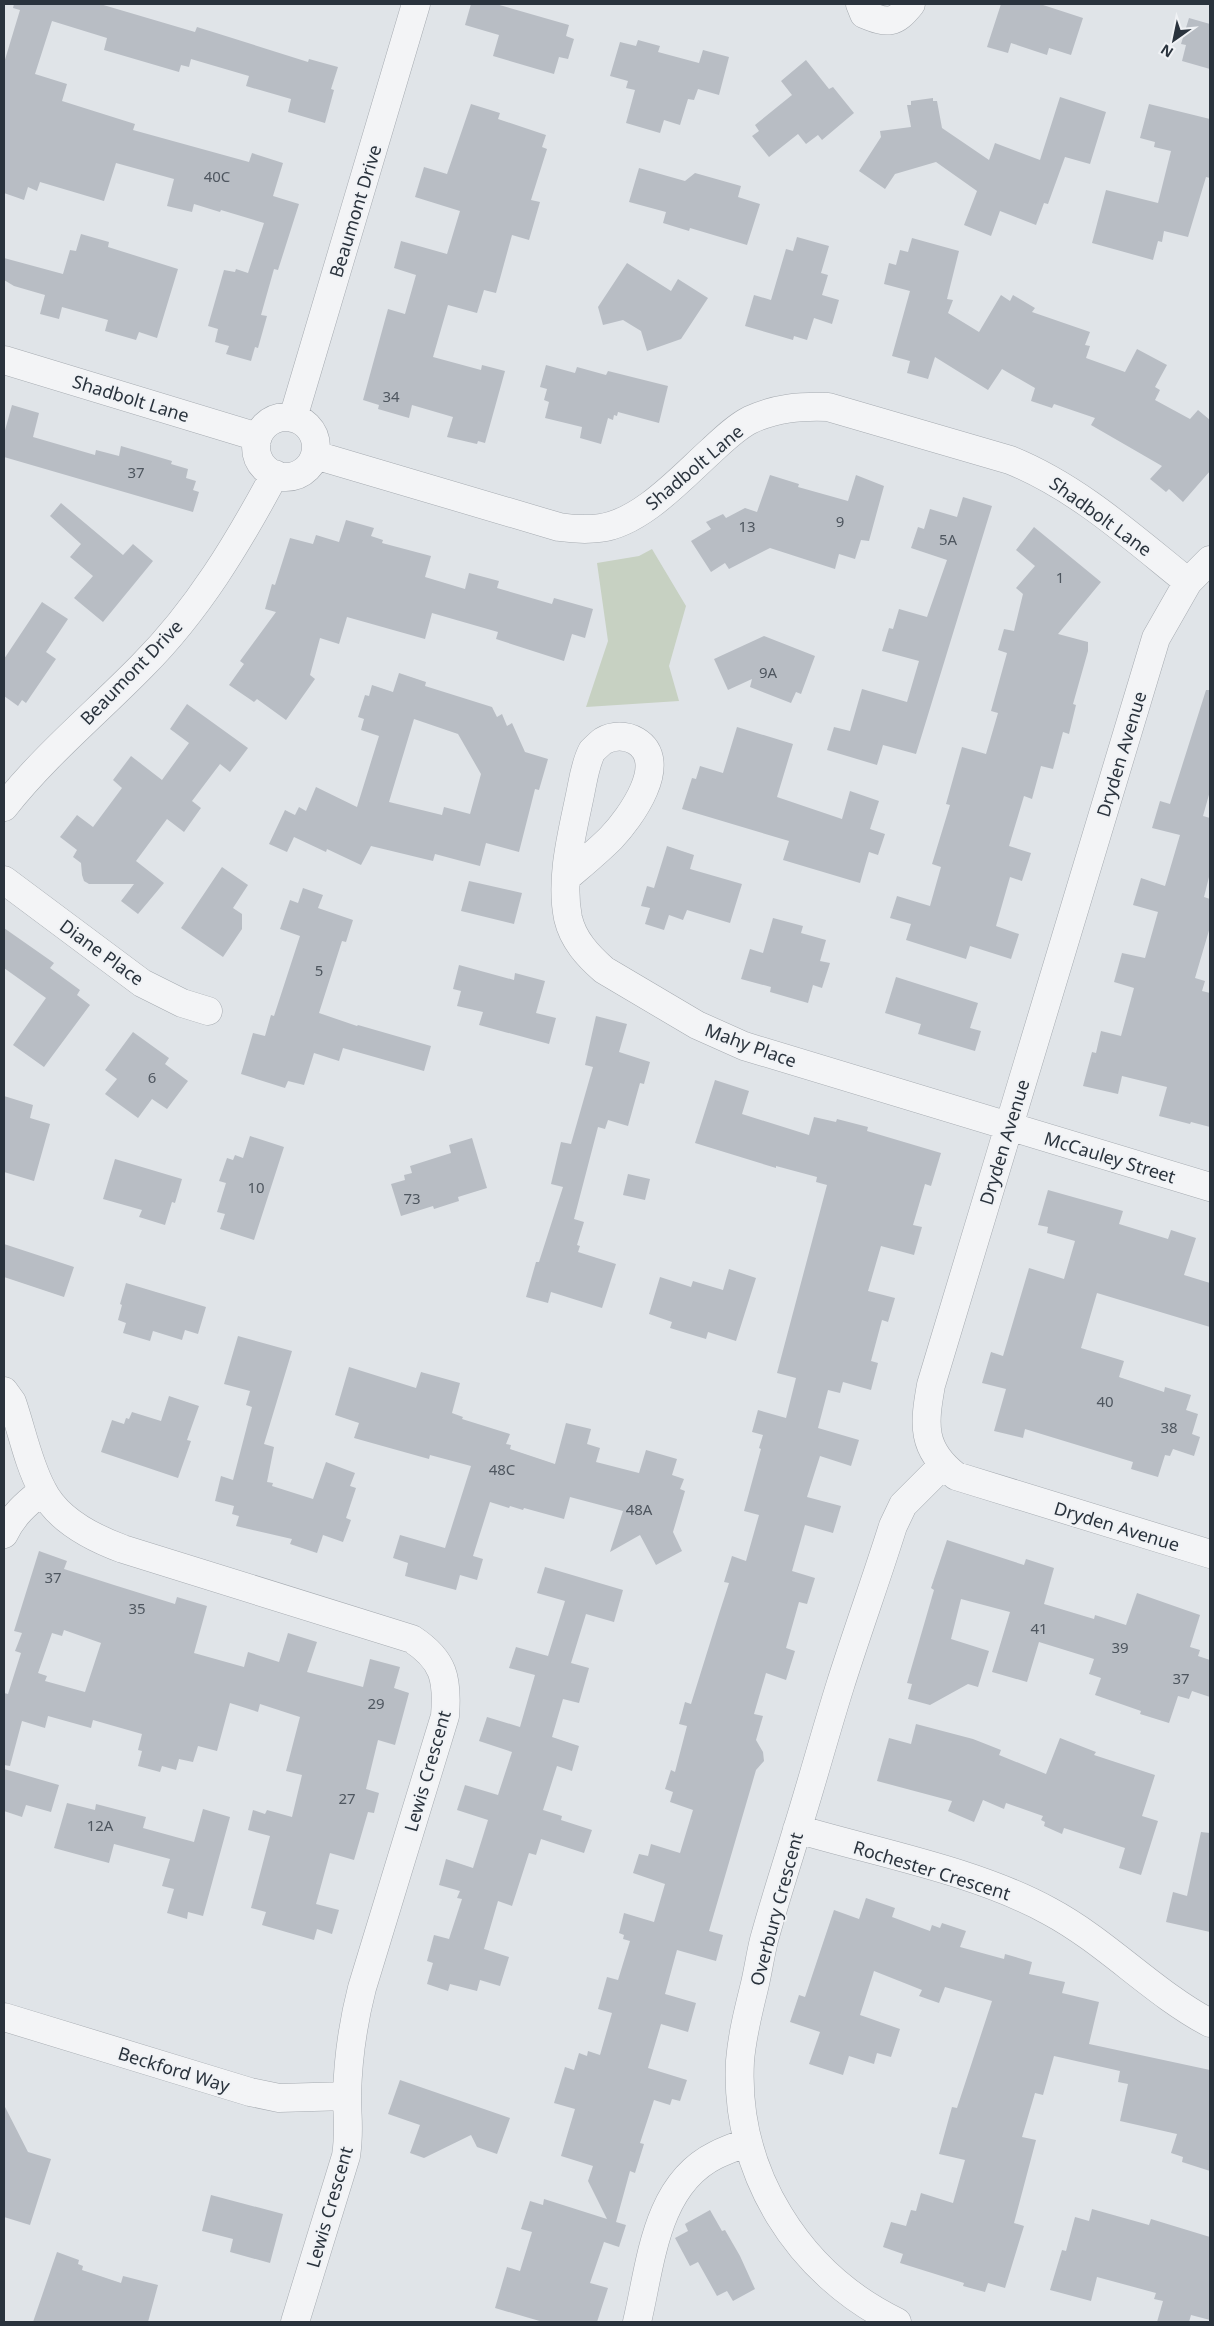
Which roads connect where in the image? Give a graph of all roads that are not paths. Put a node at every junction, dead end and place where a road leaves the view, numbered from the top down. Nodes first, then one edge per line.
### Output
1 (416, 4) edge
2 (860, 4) edge
3 (911, 4) edge
4 (4, 360) edge
5 (293, 418) junction
6 (258, 437) junction
7 (315, 455) junction
8 (275, 474) junction
9 (1210, 560) edge
10 (1188, 582) junction
11 (4, 807) edge
12 (566, 878) junction
13 (4, 880) edge
14 (208, 1011) dead end
15 (1009, 1126) junction
16 (1210, 1187) edge
17 (4, 1391) edge
18 (942, 1465) junction
19 (42, 1491) junction
20 (4, 1534) edge
21 (1210, 1554) edge
22 (797, 1830) junction
23 (4, 2017) edge
24 (1210, 2023) edge
25 (347, 2096) junction
26 (748, 2142) junction
27 (864, 2315) edge
28 (295, 2322) edge
29 (637, 2322) edge
30 (897, 2322) edge

1 - 5 street, Beaumont Drive
2 - 3 street
4 - 6 street, Shadbolt Lane
5 - 6 street
5 - 7 street
6 - 8 street
7 - 8 street
7 - 10 street, Shadbolt Lane
8 - 11 street, Beaumont Drive
9 - 10 street, Dryden Avenue
10 - 15 street, Dryden Avenue
12 - 12 street, Mahy Place
12 - 15 street, Mahy Place
13 - 14 street, Diane Place
15 - 16 street, McCauley Street
15 - 18 street, Dryden Avenue
17 - 19 street, Lewis Crescent
18 - 21 street, Dryden Avenue
18 - 22 street, Overbury Crescent
19 - 20 street
19 - 25 street, Lewis Crescent
22 - 24 street, Rochester Crescent
22 - 26 street, Overbury Crescent
23 - 25 street, Beckford Way
25 - 28 street, Lewis Crescent
26 - 27 street, Overbury Crescent
26 - 29 street
27 - 30 street, Overbury Crescent

